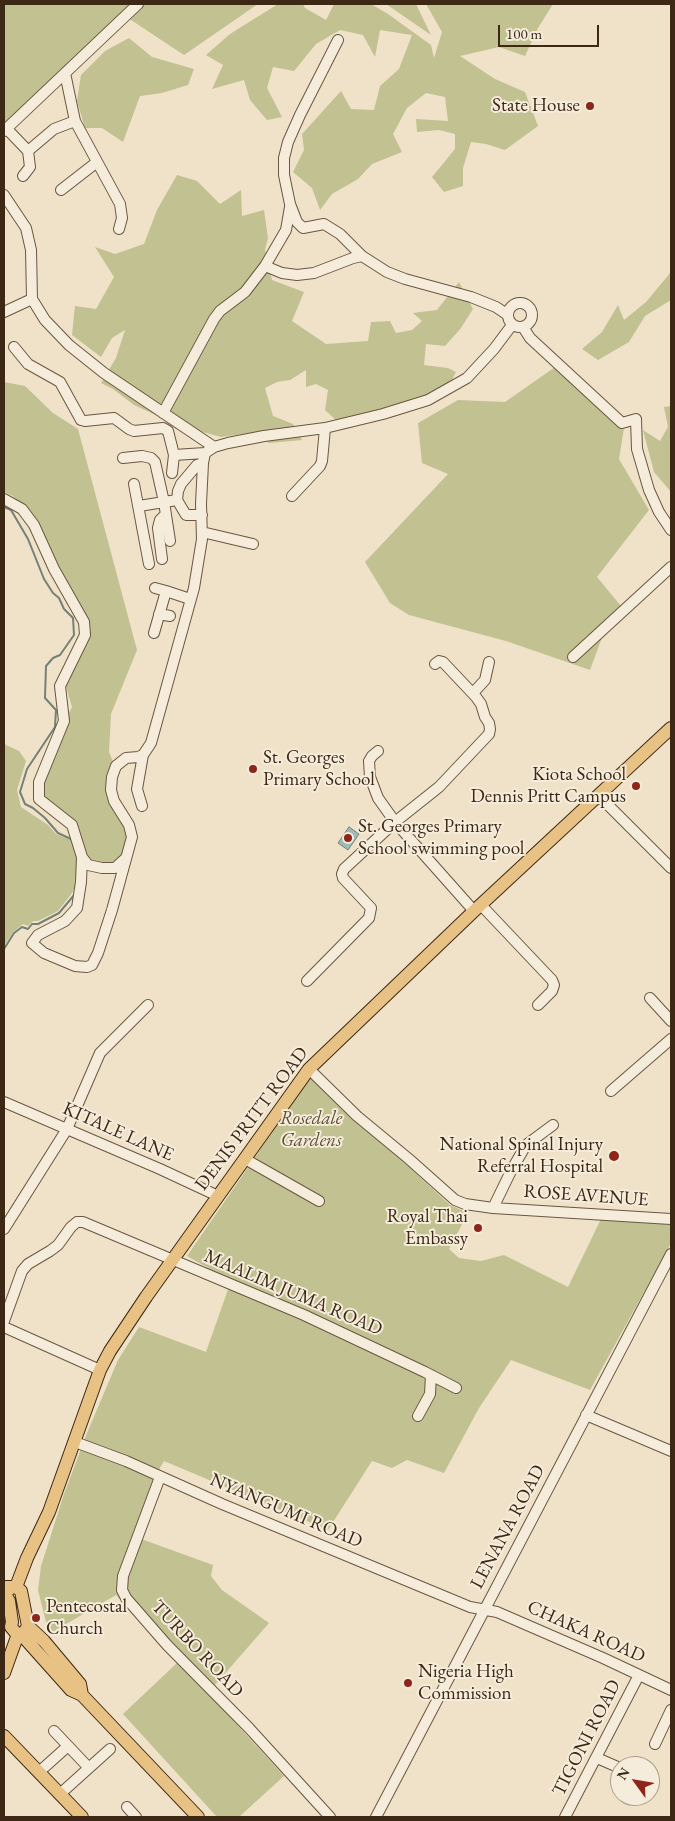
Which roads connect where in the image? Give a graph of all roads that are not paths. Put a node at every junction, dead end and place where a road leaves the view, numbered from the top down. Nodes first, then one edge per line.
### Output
1 (138, 4) edge
2 (338, 40) dead end
3 (65, 73) junction
4 (75, 121) junction
5 (5, 129) edge
6 (28, 150) junction
7 (97, 162) junction
8 (23, 176) dead end
9 (61, 190) dead end
10 (4, 196) edge
11 (290, 204) junction
12 (120, 229) dead end
13 (362, 256) junction
14 (265, 266) junction
15 (32, 299) junction
16 (489, 304) junction
17 (514, 305) junction
18 (4, 312) edge
19 (510, 320) junction
20 (523, 327) junction
21 (14, 347) dead end
22 (163, 413) junction
23 (325, 428) junction
24 (207, 454) junction
25 (174, 455) junction
26 (124, 458) dead end
27 (172, 473) dead end
28 (134, 484) dead end
29 (292, 496) dead end
30 (4, 499) edge
31 (177, 500) junction
32 (164, 502) junction
33 (139, 506) junction
34 (166, 514) junction
35 (202, 515) junction
36 (671, 530) edge
37 (202, 532) junction
38 (170, 541) dead end
39 (253, 544) dead end
40 (162, 559) dead end
41 (149, 564) dead end
42 (671, 567) edge
43 (155, 588) dead end
44 (166, 591) junction
45 (190, 599) junction
46 (159, 614) junction
47 (170, 616) dead end
48 (154, 633) dead end
49 (573, 657) dead end
50 (489, 662) dead end
51 (435, 664) dead end
52 (472, 693) junction
53 (671, 728) edge
54 (378, 751) dead end
55 (143, 755) junction
56 (599, 796) junction
57 (142, 806) dead end
58 (395, 822) junction
59 (82, 857) junction
60 (126, 857) junction
61 (671, 868) edge
62 (478, 908) junction
63 (307, 981) dead end
64 (650, 998) dead end
65 (148, 1005) dead end
66 (538, 1005) dead end
67 (671, 1021) edge
68 (671, 1039) edge
69 (309, 1069) junction
70 (611, 1091) dead end
71 (4, 1102) edge
72 (553, 1125) dead end
73 (67, 1129) junction
74 (244, 1159) junction
75 (218, 1196) junction
76 (318, 1201) dead end
77 (493, 1208) junction
78 (671, 1219) edge
79 (4, 1228) edge
80 (671, 1254) edge
81 (172, 1260) junction
82 (4, 1320) edge
83 (4, 1327) edge
84 (100, 1370) junction
85 (431, 1375) junction
86 (456, 1388) dead end
87 (586, 1415) junction
88 (418, 1416) dead end
89 (75, 1442) junction
90 (671, 1451) edge
91 (160, 1477) junction
92 (49, 1512) junction
93 (11, 1592) edge
94 (485, 1609) junction
95 (16, 1628) edge
96 (4, 1653) edge
97 (4, 1672) edge
98 (639, 1675) junction
99 (671, 1690) edge
100 (671, 1710) edge
101 (54, 1731) dead end
102 (4, 1736) edge
103 (656, 1744) dead end
104 (68, 1746) junction
105 (110, 1749) dead end
106 (597, 1758) junction
107 (610, 1764) edge
108 (88, 1768) junction
109 (39, 1772) junction
110 (60, 1794) junction
111 (127, 1807) dead end
112 (82, 1817) edge
113 (136, 1817) edge
114 (198, 1817) edge
115 (330, 1817) edge
116 (376, 1817) edge
117 (565, 1817) edge

1 - 3 street
2 - 11 street
3 - 4 street
3 - 5 street
4 - 6 street
4 - 7 street
5 - 6 street
6 - 8 street
7 - 9 street
7 - 12 street
10 - 15 street
11 - 13 street
11 - 14 street
13 - 14 street
13 - 16 street
14 - 22 street
15 - 18 street
15 - 22 street
16 - 17 street
16 - 19 street
17 - 19 street
17 - 20 street
19 - 20 street
19 - 23 street
20 - 36 street
21 - 25 street
22 - 24 street
23 - 24 street
23 - 29 street
24 - 25 street
24 - 31 street
24 - 35 street
25 - 27 street
26 - 32 street
28 - 33 street
30 - 59 street
31 - 32 street
31 - 35 street
32 - 33 street
32 - 34 street
33 - 41 street
34 - 38 street
34 - 40 street
35 - 37 street
37 - 39 street
37 - 45 street
42 - 49 street
43 - 44 street
44 - 45 street
44 - 46 street
45 - 55 street
46 - 47 street
46 - 48 street
50 - 52 street
51 - 52 street
52 - 58 street
53 - 56 main road, DENIS PRITT ROAD
54 - 58 street
55 - 57 street
55 - 60 street
56 - 61 street
56 - 62 main road, DENIS PRITT ROAD
58 - 62 street
58 - 63 street
59 - 60 street
59 - 60 street
62 - 66 street
62 - 69 main road, DENIS PRITT ROAD
64 - 67 street
65 - 73 street
68 - 70 street
69 - 74 main road, DENIS PRITT ROAD
69 - 77 street, ROSE AVENUE
71 - 73 street, KITALE LANE
72 - 77 street
73 - 75 street, KITALE LANE
73 - 79 street
74 - 75 main road, DENIS PRITT ROAD
74 - 76 street
75 - 81 main road, DENIS PRITT ROAD
77 - 78 street, ROSE AVENUE
80 - 87 street, LENANA ROAD
81 - 82 street, MAALIM JUMA ROAD
81 - 84 main road, DENIS PRITT ROAD
81 - 85 street, MAALIM JUMA ROAD
83 - 84 street
84 - 89 main road, DENIS PRITT ROAD
85 - 86 street, MAALIM JUMA ROAD
85 - 88 street
87 - 90 street
87 - 94 street, LENANA ROAD
89 - 91 street, NYANGUMI ROAD
89 - 92 main road, DENIS PRITT ROAD
91 - 94 street, NYANGUMI ROAD
91 - 115 street, TURBO ROAD
92 - 93 main road, DENIS PRITT ROAD
92 - 93 main road, DENIS PRITT ROAD
93 - 95 main road
94 - 98 street, CHAKA ROAD
94 - 116 street, LENANA ROAD
95 - 96 main road
95 - 97 main road
95 - 114 main road
98 - 99 street, CHAKA ROAD
98 - 106 street, TIGONI ROAD
100 - 103 street
101 - 104 street
102 - 109 main road
104 - 108 street
104 - 109 street
105 - 108 street
106 - 107 street
106 - 117 street, TIGONI ROAD
108 - 110 street
109 - 110 main road
110 - 112 main road
111 - 113 street

